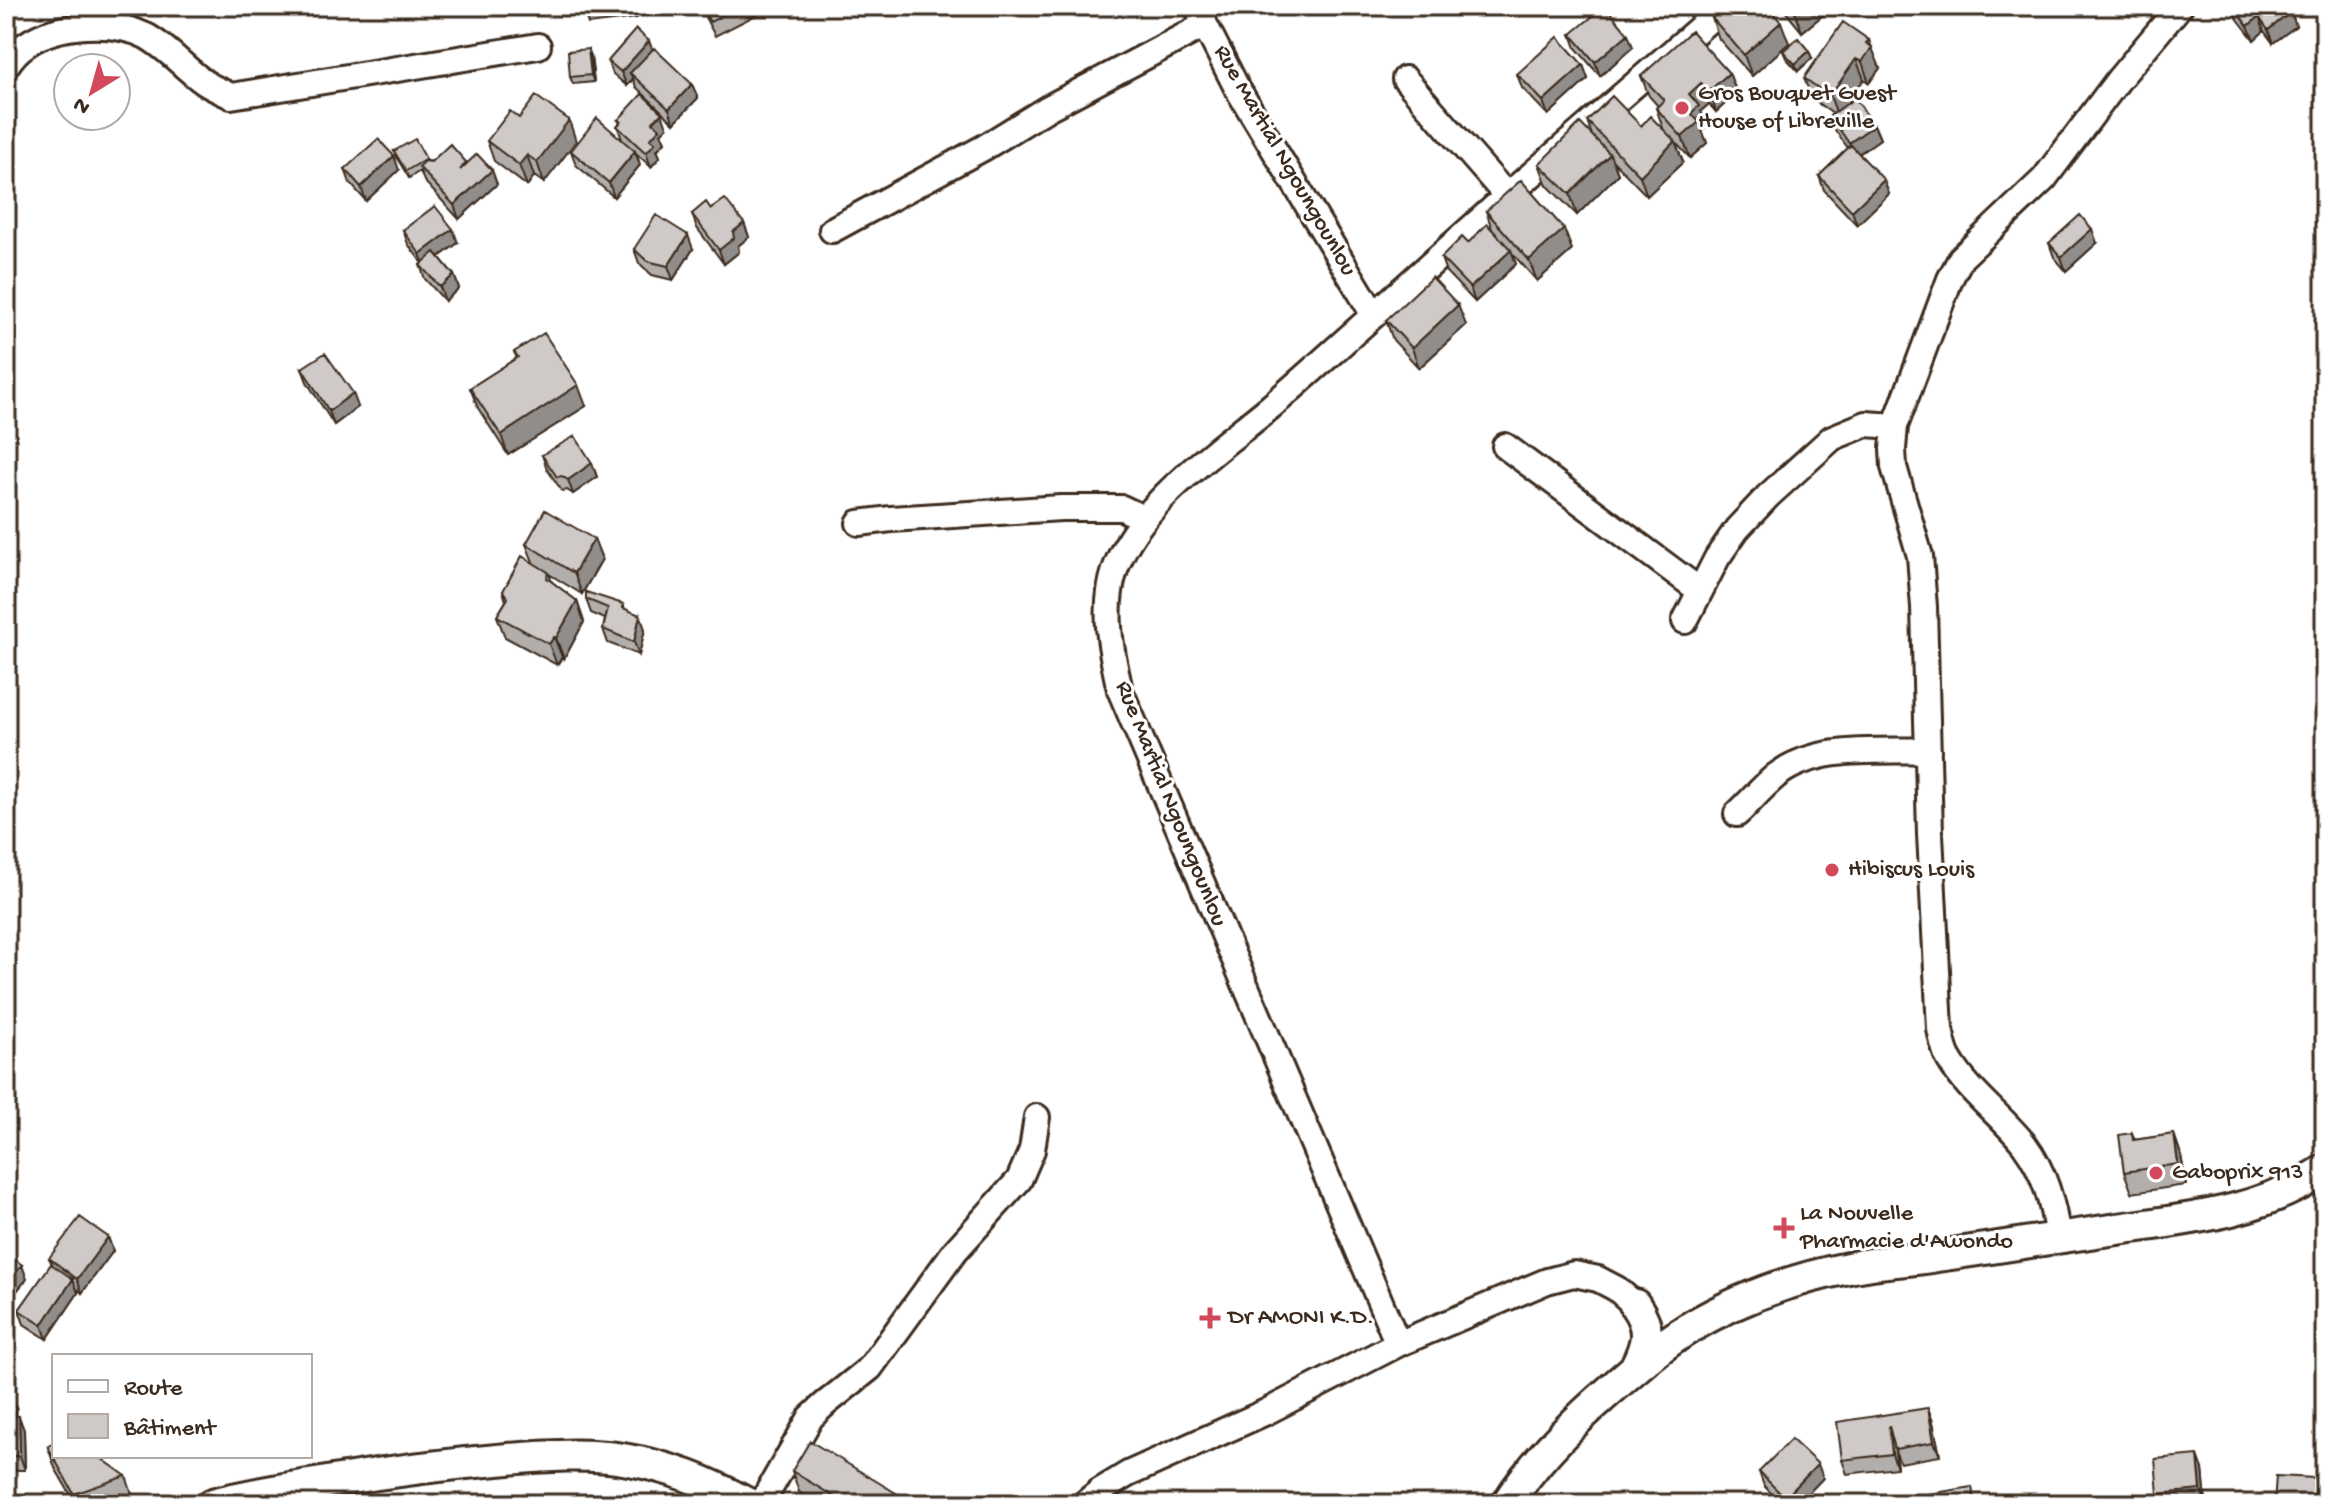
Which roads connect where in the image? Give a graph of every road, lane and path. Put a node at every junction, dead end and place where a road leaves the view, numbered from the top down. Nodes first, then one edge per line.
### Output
1 (1725, 6) edge
2 (2180, 6) edge
3 (1201, 15) edge
4 (538, 46) dead end
5 (6, 66) edge
6 (1405, 79) dead end
7 (1507, 196) junction
8 (832, 230) dead end
9 (1374, 315) junction
10 (1895, 426) junction
11 (1505, 446) dead end
12 (1143, 518) junction
13 (859, 523) dead end
14 (1699, 590) junction
15 (1685, 621) dead end
16 (1928, 750) junction
17 (1737, 814) dead end
18 (1037, 1117) dead end
19 (2325, 1170) edge
20 (2058, 1238) junction
21 (1635, 1305) junction
22 (1692, 1327) junction
23 (1398, 1344) junction
24 (1636, 1366) junction
25 (213, 1504) edge
26 (748, 1504) edge
27 (761, 1504) edge
28 (1084, 1504) edge
29 (1507, 1504) edge

1 - 7 street
2 - 10 street
3 - 8 street
3 - 9 street, Rue Martial Ngoungounlou
4 - 5 street
6 - 7 street
7 - 9 street
9 - 12 street, Rue Martial Ngoungounlou
10 - 14 street
10 - 16 street
11 - 14 street
12 - 13 street
12 - 23 street, Rue Martial Ngoungounlou
14 - 15 street
16 - 17 street
16 - 20 street
18 - 27 street
19 - 20 main road
20 - 22 main road
21 - 22 main road
21 - 23 street
21 - 24 main road
22 - 24 main road
23 - 28 street
24 - 29 main road
25 - 26 main road

